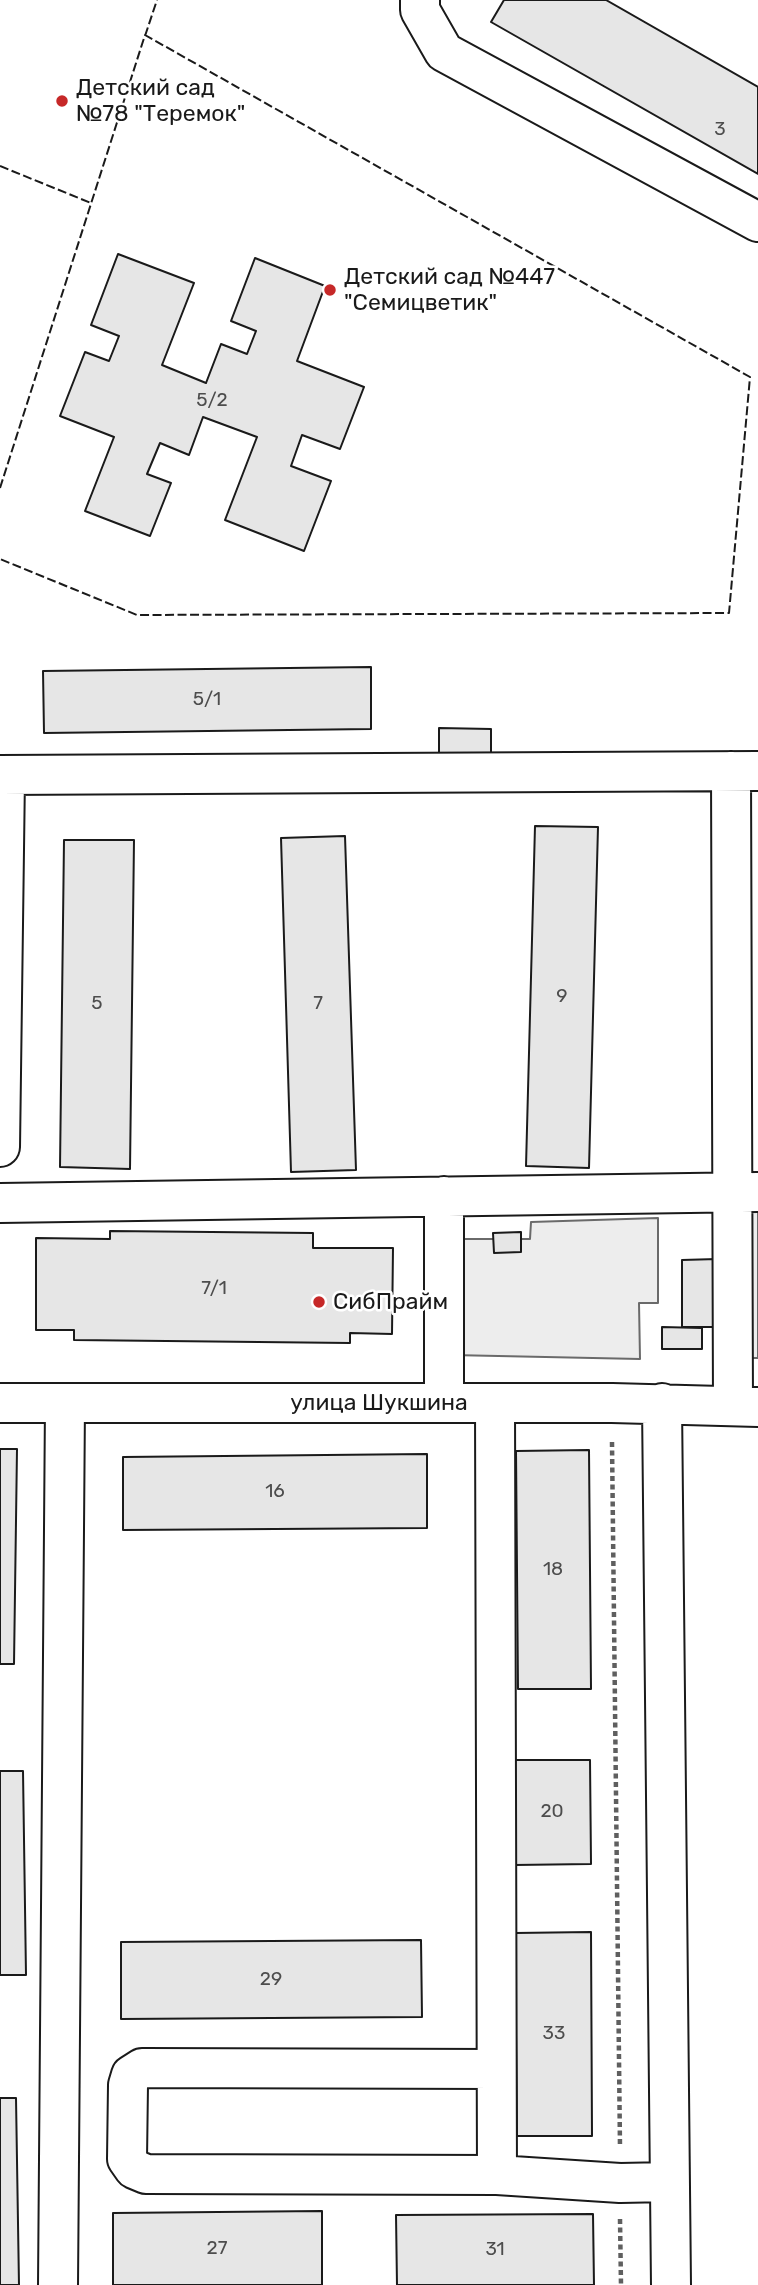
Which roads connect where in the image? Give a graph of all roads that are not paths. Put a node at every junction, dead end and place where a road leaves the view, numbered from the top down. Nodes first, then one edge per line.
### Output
1 (420, 0) edge
2 (758, 222) edge
3 (744, 771) edge
4 (2, 775) edge
5 (0, 1147) edge
6 (745, 1192) edge
7 (444, 1196) junction
8 (0, 1203) edge
9 (495, 1402) junction
10 (0, 1403) edge
11 (65, 1403) junction
12 (444, 1403) junction
13 (662, 1403) junction
14 (746, 1407) edge
15 (496, 2068) junction
16 (497, 2175) junction
17 (669, 2182) junction
18 (58, 2285) edge
19 (671, 2285) edge

1 - 2 street
3 - 4 street
3 - 6 street
4 - 5 street
6 - 7 street
6 - 14 street
7 - 8 street
7 - 12 street
9 - 12 street, улица Шукшина
9 - 13 street, улица Шукшина
9 - 15 street
10 - 11 street, улица Шукшина
11 - 12 street, улица Шукшина
11 - 18 street
13 - 14 street, улица Шукшина
13 - 17 street
15 - 16 street
15 - 16 street
16 - 17 street
17 - 19 street

